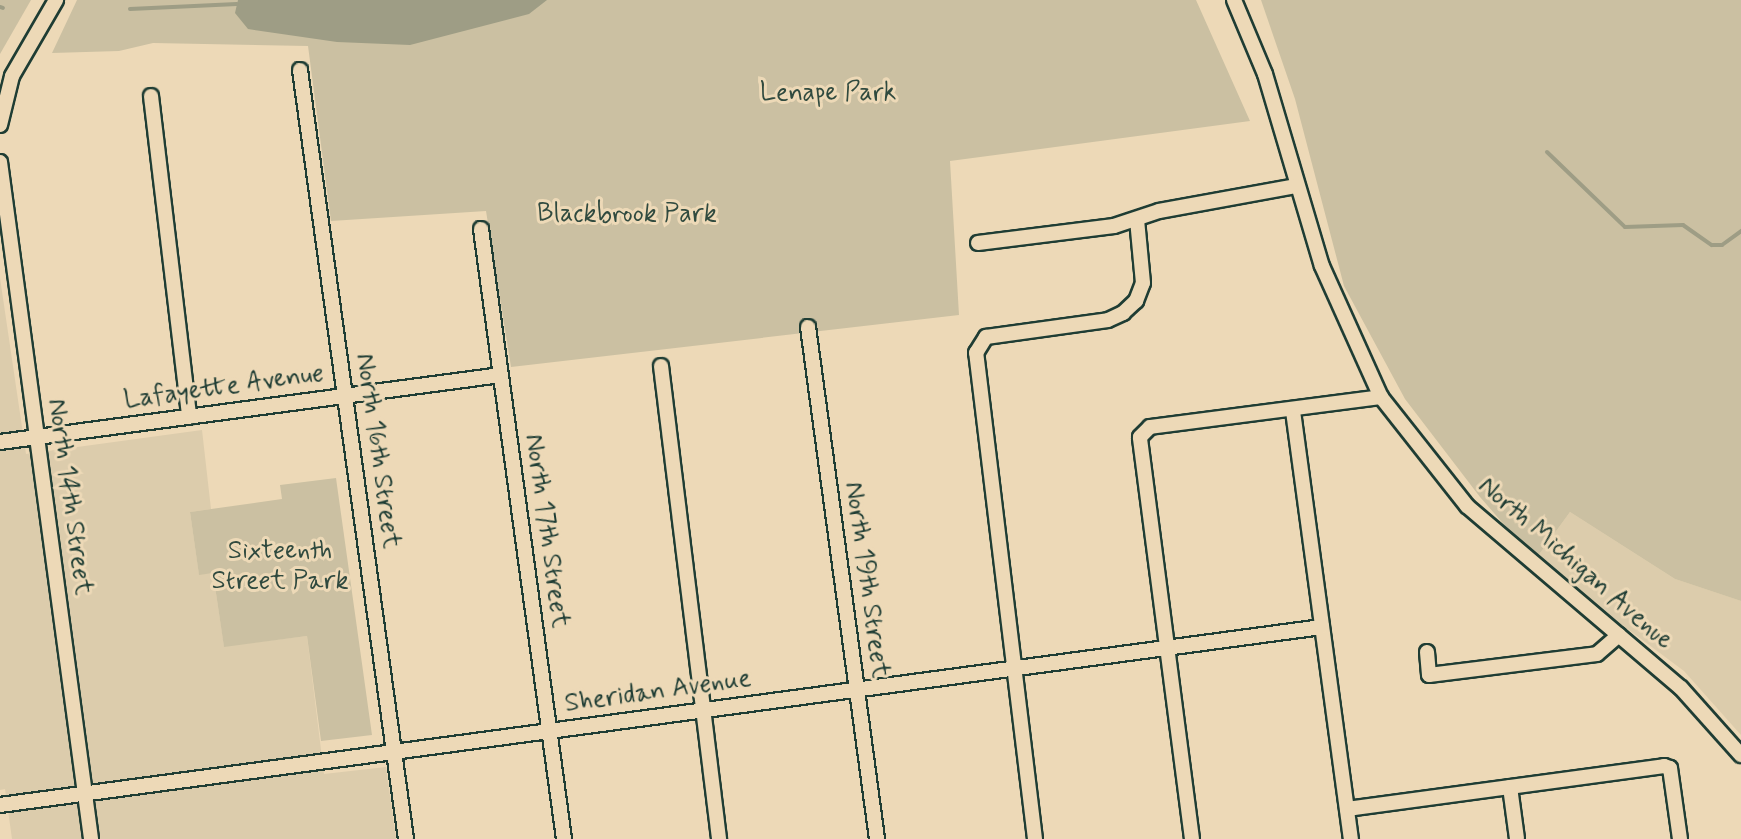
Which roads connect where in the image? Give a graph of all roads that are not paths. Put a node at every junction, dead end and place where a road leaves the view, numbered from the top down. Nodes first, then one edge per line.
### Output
1 (56, 0) edge
2 (1234, 0) edge
3 (300, 70) dead end
4 (151, 96) dead end
5 (0, 125) edge
6 (0, 162) edge
7 (1297, 186) junction
8 (1137, 219) junction
9 (481, 229) dead end
10 (978, 243) dead end
11 (6, 246) edge
12 (808, 327) dead end
13 (661, 366) dead end
14 (501, 375) junction
15 (345, 396) junction
16 (1381, 397) junction
17 (1293, 411) junction
18 (189, 417) junction
19 (36, 438) junction
20 (0, 442) edge
21 (1322, 627) junction
22 (1619, 635) junction
23 (1167, 648) junction
24 (1427, 652) dead end
25 (1011, 669) junction
26 (857, 690) junction
27 (701, 710) junction
28 (549, 731) junction
29 (394, 752) junction
30 (1741, 755) edge
31 (1510, 787) junction
32 (85, 793) junction
33 (0, 805) edge
34 (1347, 809) junction
35 (91, 839) edge
36 (406, 839) edge
37 (564, 839) edge
38 (719, 839) edge
39 (877, 839) edge
40 (1035, 839) edge
41 (1192, 839) edge
42 (1351, 839) edge
43 (1517, 839) edge
44 (1680, 839) edge

1 - 5 street
2 - 7 street, North Michigan Avenue
3 - 15 street, North 16th Street
4 - 18 street
6 - 11 street, North 14th Street
7 - 8 street
7 - 16 street, North Michigan Avenue
8 - 10 street
8 - 25 street
9 - 14 street, North 17th Street
11 - 19 street, North 14th Street
12 - 26 street, North 19th Street
13 - 27 street
14 - 15 street, Lafayette Avenue
14 - 28 street, North 17th Street
15 - 18 street, Lafayette Avenue
15 - 29 street, North 16th Street
16 - 17 street
16 - 22 street, North Michigan Avenue
17 - 21 street
17 - 23 street
18 - 19 street, Lafayette Avenue
19 - 20 street, Lafayette Avenue
19 - 32 street, North 14th Street
21 - 23 street, Sheridan Avenue
21 - 34 street
22 - 24 street
22 - 30 street, North Michigan Avenue
23 - 25 street, Sheridan Avenue
23 - 41 street
25 - 26 street, Sheridan Avenue
25 - 40 street
26 - 27 street, Sheridan Avenue
26 - 39 street, North 19th Street
27 - 28 street, Sheridan Avenue
27 - 38 street
28 - 29 street, Sheridan Avenue
28 - 37 street, North 17th Street
29 - 32 street, Sheridan Avenue
29 - 36 street, North 16th Street
31 - 34 street
31 - 43 street
31 - 44 street
32 - 33 street, Sheridan Avenue
32 - 35 street, North 14th Street
34 - 42 street

